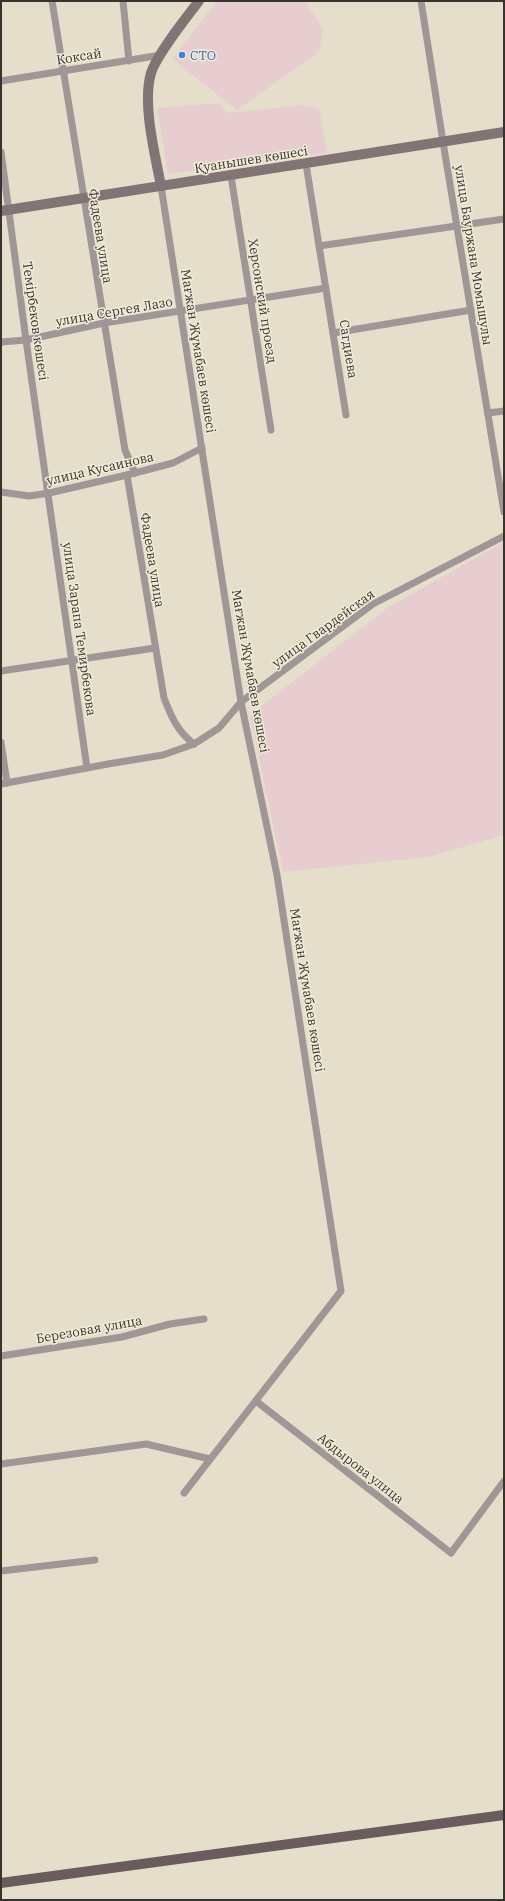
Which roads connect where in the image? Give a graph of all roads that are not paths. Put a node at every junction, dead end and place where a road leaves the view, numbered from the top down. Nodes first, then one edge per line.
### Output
1 (52, 1) edge
2 (123, 1) edge
3 (199, 1) edge
4 (421, 1) edge
5 (161, 55) junction
6 (129, 61) junction
7 (62, 71) junction
8 (1, 81) edge
9 (504, 132) edge
10 (443, 142) junction
11 (1, 152) edge
12 (306, 164) junction
13 (230, 176) junction
14 (161, 186) junction
15 (83, 198) junction
16 (5, 210) edge
17 (504, 219) edge
18 (457, 226) junction
19 (319, 246) junction
20 (326, 288) junction
21 (251, 300) junction
22 (471, 310) junction
23 (180, 311) junction
24 (104, 323) junction
25 (333, 333) junction
26 (26, 340) junction
27 (1, 342) edge
28 (504, 411) edge
29 (488, 413) junction
30 (346, 415) dead end
31 (271, 430) dead end
32 (202, 448) junction
33 (131, 474) junction
34 (1, 492) edge
35 (49, 493) junction
36 (504, 512) edge
37 (504, 536) edge
38 (155, 648) junction
39 (72, 660) junction
40 (1, 671) edge
41 (241, 702) junction
42 (1, 742) edge
43 (194, 744) junction
44 (87, 768) junction
45 (4, 784) edge
46 (204, 1319) dead end
47 (1, 1356) edge
48 (256, 1401) junction
49 (210, 1460) junction
50 (1, 1464) edge
51 (504, 1481) edge
52 (184, 1493) dead end
53 (95, 1560) dead end
54 (1, 1571) edge
55 (504, 1815) edge
56 (1, 1883) edge

1 - 7 street, Фадеева улица
2 - 6 street
3 - 5 street
4 - 10 street, улица Бауржана Момышулы
5 - 6 street, Коксай
5 - 14 street, Мағжан Жұмабаев көшесі
6 - 7 street, Коксай
7 - 8 street, Коксай
7 - 15 street, Фадеева улица
9 - 10 street, Қуанышев көшесі
10 - 12 street, Қуанышев көшесі
10 - 18 street, улица Бауржана Момышулы
11 - 16 street, Темірбеков көшесі
12 - 13 street, Қуанышев көшесі
12 - 19 street, Сагдиева
13 - 14 street, Қуанышев көшесі
13 - 21 street, Херсонский проезд
14 - 15 street, Қуанышев көшесі
14 - 23 street, Мағжан Жұмабаев көшесі
15 - 16 street, Қуанышев көшесі
15 - 24 street, Фадеева улица
16 - 26 street, Темірбеков көшесі
17 - 18 street
18 - 19 street
18 - 22 street, улица Бауржана Момышулы
19 - 20 street, Сагдиева
20 - 21 street, улица Сергея Лазо
20 - 25 street, Сагдиева
21 - 23 street, улица Сергея Лазо
21 - 31 street, Херсонский проезд
22 - 25 street
22 - 29 street, улица Бауржана Момышулы
23 - 24 street, улица Сергея Лазо
23 - 32 street, Мағжан Жұмабаев көшесі
24 - 26 street, улица Сергея Лазо
24 - 33 street, Фадеева улица
25 - 30 street, Сагдиева
26 - 27 street, улица Сергея Лазо
26 - 35 street, Темірбеков көшесі
28 - 29 street
29 - 36 street, улица Бауржана Момышулы
32 - 33 street, улица Кусаинова
32 - 41 street, Мағжан Жұмабаев көшесі
33 - 35 street, улица Кусаинова
33 - 38 street, Фадеева улица
34 - 35 street, улица Кусаинова
35 - 39 street, улица Зарапа Темирбекова
37 - 41 street, улица Гвардейская
38 - 39 street
38 - 43 street, Фадеева улица
39 - 40 street
39 - 44 street, улица Зарапа Темирбекова
41 - 43 street, улица Гвардейская
41 - 48 street, Мағжан Жұмабаев көшесі
42 - 45 street
43 - 44 street, улица Гвардейская
44 - 45 street, улица Гвардейская
46 - 47 street, Березовая улица
48 - 49 street
48 - 51 street, Абдырова улица
49 - 50 street
49 - 52 street
53 - 54 street
55 - 56 main road

